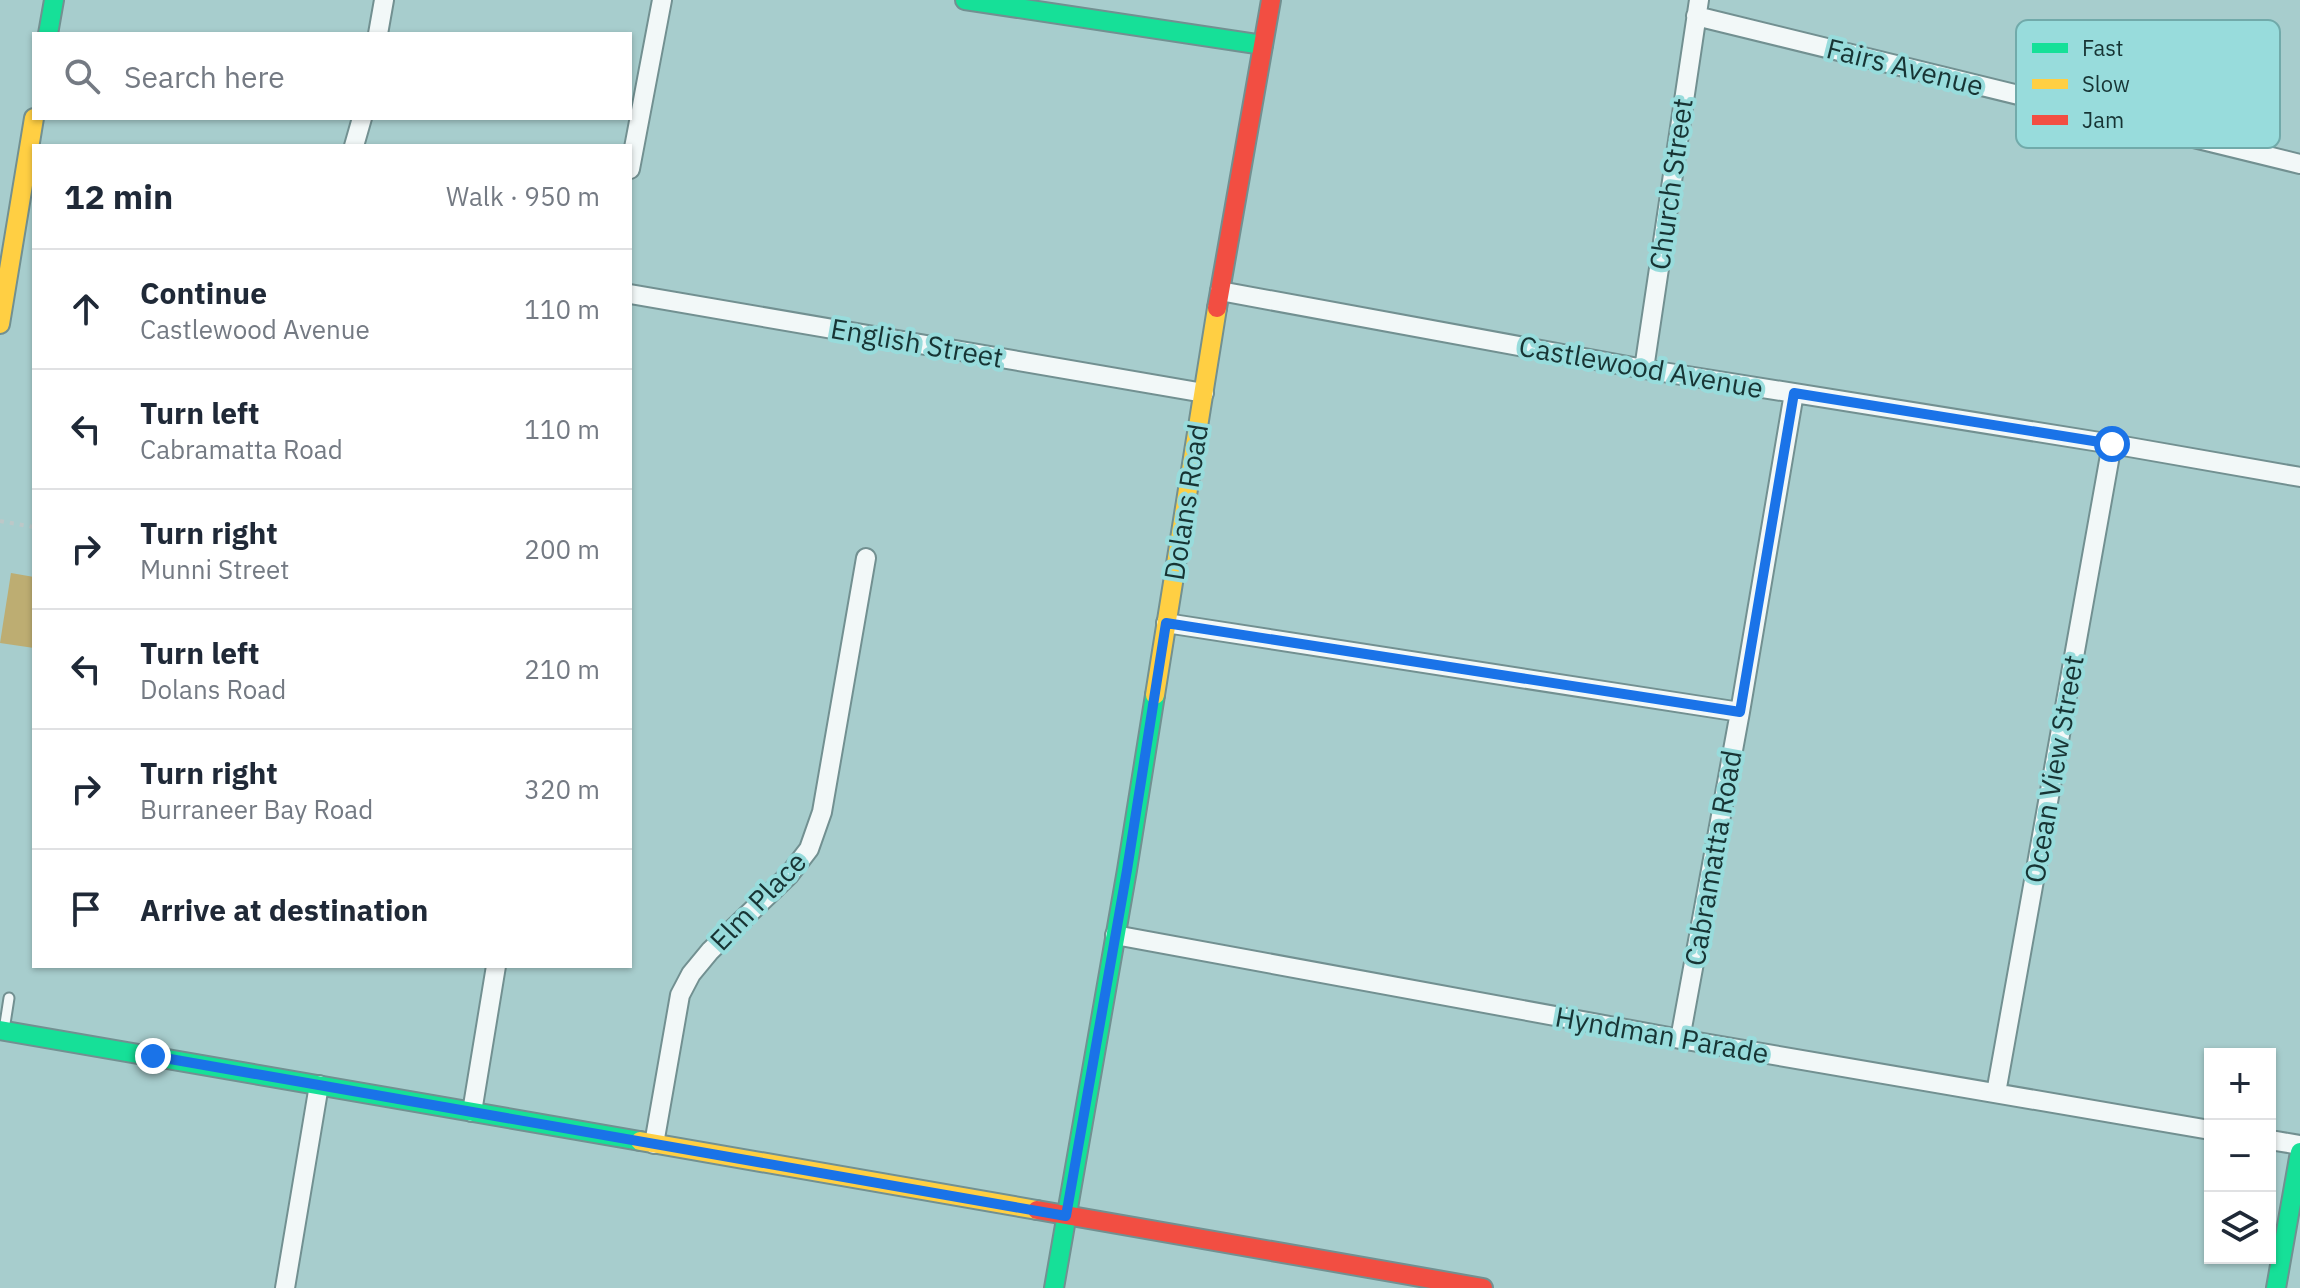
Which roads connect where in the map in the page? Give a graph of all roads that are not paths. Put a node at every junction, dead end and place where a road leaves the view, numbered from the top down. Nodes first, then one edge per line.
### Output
1 (54, 0) edge
2 (384, 0) edge
3 (662, 0) edge
4 (965, 0) edge
5 (1271, 0) edge
6 (1697, 8) edge
7 (48, 32) edge
8 (378, 32) edge
9 (1263, 45) junction
10 (2016, 91) edge
11 (34, 120) edge
12 (361, 120) edge
13 (355, 144) edge
14 (2238, 148) edge
15 (632, 158) edge
16 (2300, 164) edge
17 (1220, 291) junction
18 (632, 294) edge
19 (0, 324) edge
20 (1644, 369) junction
21 (1204, 393) junction
22 (1794, 393) junction
23 (2112, 444) junction
24 (2300, 477) edge
25 (866, 558) dead end
26 (1166, 623) junction
27 (1740, 712) junction
28 (1115, 935) junction
29 (496, 968) edge
30 (9, 998) dead end
31 (2, 1030) edge
32 (1680, 1039) junction
33 (319, 1085) junction
34 (1996, 1093) junction
35 (472, 1112) junction
36 (2204, 1129) edge
37 (2276, 1141) edge
38 (654, 1144) junction
39 (2300, 1145) edge
40 (2300, 1152) edge
41 (1066, 1216) junction
42 (1382, 1279) edge
43 (285, 1288) edge
44 (1054, 1288) edge
45 (1483, 1288) edge
46 (2276, 1288) edge

1 - 7 street
2 - 8 street
3 - 15 street
4 - 9 street
5 - 9 street, Dolans Road
6 - 10 street, Fairs Avenue
6 - 20 street, Church Street
9 - 17 street, Dolans Road
11 - 19 street
12 - 13 street
14 - 16 street, Fairs Avenue
17 - 20 street, Castlewood Avenue
17 - 21 street, Dolans Road
18 - 21 street, English Street
20 - 22 street, Castlewood Avenue
21 - 26 street, Dolans Road
22 - 23 street, Castlewood Avenue
22 - 27 street, Cabramatta Road
23 - 24 street, Castlewood Avenue
23 - 34 street, Ocean View Street
25 - 38 street, Elm Place
26 - 27 street
26 - 28 street, Dolans Road
27 - 32 street, Cabramatta Road
28 - 32 street, Hyndman Parade
28 - 41 street, Dolans Road
29 - 35 street
30 - 31 lane
31 - 33 street
32 - 34 street, Hyndman Parade
33 - 35 street
33 - 43 street
34 - 36 street, Hyndman Parade
35 - 38 street
37 - 39 street
38 - 41 street
40 - 46 street
41 - 42 street
41 - 44 street, Dolans Road
42 - 45 street

